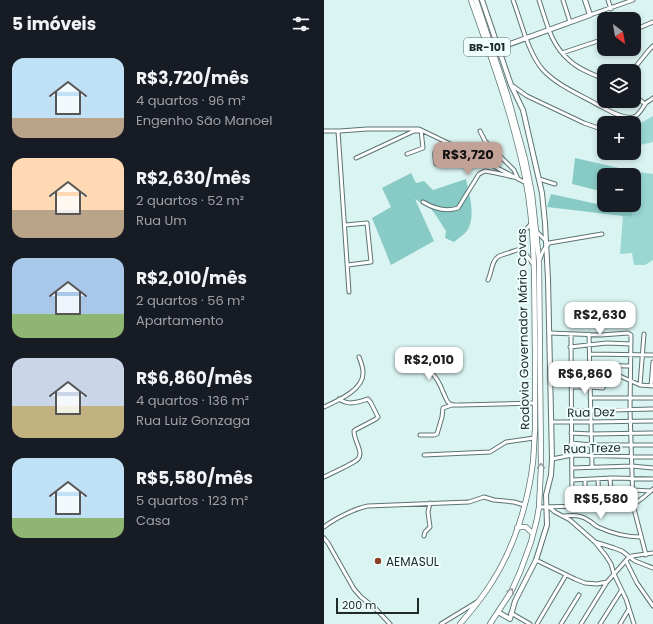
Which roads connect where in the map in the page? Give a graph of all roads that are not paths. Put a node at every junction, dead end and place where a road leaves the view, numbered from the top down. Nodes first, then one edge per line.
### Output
1 (471, 0) edge
2 (476, 0) edge
3 (482, 0) edge
4 (513, 0) edge
5 (539, 0) edge
6 (563, 0) edge
7 (585, 0) edge
8 (608, 0) edge
9 (631, 0) edge
10 (611, 9) junction
11 (590, 15) junction
12 (570, 22) junction
13 (653, 22) edge
14 (641, 27) edge
15 (549, 30) junction
16 (526, 38) junction
17 (597, 41) edge
18 (653, 46) edge
19 (499, 48) junction
20 (562, 53) junction
21 (638, 64) edge
22 (597, 76) edge
23 (511, 85) junction
24 (653, 98) edge
25 (641, 101) edge
26 (645, 104) junction
27 (597, 128) edge
28 (421, 130) junction
29 (324, 131) edge
30 (338, 131) junction
31 (480, 131) dead end
32 (446, 142) junction
33 (407, 154) dead end
34 (356, 158) dead end
35 (436, 164) dead end
36 (518, 179) junction
37 (539, 179) junction
38 (526, 183) junction
39 (555, 184) dead end
40 (422, 202) dead end
41 (531, 224) junction
42 (345, 225) junction
43 (536, 230) junction
44 (602, 234) dead end
45 (547, 243) junction
46 (523, 248) junction
47 (539, 260) junction
48 (348, 265) junction
49 (534, 265) junction
50 (488, 280) dead end
51 (350, 292) dead end
52 (550, 333) junction
53 (571, 334) junction
54 (589, 334) junction
55 (644, 334) dead end
56 (590, 344) junction
57 (631, 344) junction
58 (570, 347) junction
59 (590, 354) junction
60 (642, 354) junction
61 (631, 355) junction
62 (653, 355) edge
63 (359, 357) dead end
64 (413, 362) dead end
65 (653, 362) edge
66 (570, 365) junction
67 (590, 365) junction
68 (630, 366) junction
69 (604, 367) junction
70 (630, 380) junction
71 (640, 385) junction
72 (652, 386) edge
73 (571, 387) junction
74 (590, 387) junction
75 (590, 398) junction
76 (630, 398) junction
77 (653, 398) edge
78 (339, 400) junction
79 (536, 403) junction
80 (452, 405) junction
81 (324, 407) edge
82 (653, 409) edge
83 (591, 410) junction
84 (630, 410) junction
85 (571, 411) junction
86 (630, 421) junction
87 (653, 421) edge
88 (552, 422) junction
89 (571, 422) junction
90 (591, 422) junction
91 (572, 433) junction
92 (631, 433) junction
93 (653, 433) edge
94 (591, 434) junction
95 (420, 435) dead end
96 (534, 438) junction
97 (572, 443) junction
98 (631, 444) junction
99 (591, 445) junction
100 (653, 445) edge
101 (424, 455) dead end
102 (572, 455) junction
103 (591, 456) junction
104 (632, 456) junction
105 (653, 457) edge
106 (552, 459) junction
107 (632, 466) junction
108 (592, 467) junction
109 (572, 468) junction
110 (653, 468) edge
111 (324, 477) edge
112 (610, 478) junction
113 (632, 478) junction
114 (598, 479) junction
115 (653, 479) edge
116 (572, 480) junction
117 (585, 480) junction
118 (633, 490) junction
119 (652, 490) edge
120 (430, 503) junction
121 (524, 505) junction
122 (633, 505) junction
123 (572, 506) junction
124 (585, 506) junction
125 (599, 506) junction
126 (612, 506) junction
127 (539, 507) junction
128 (547, 507) junction
129 (563, 516) junction
130 (324, 527) edge
131 (517, 528) junction
132 (533, 534) junction
133 (424, 536) dead end
134 (641, 537) junction
135 (324, 538) edge
136 (531, 542) junction
137 (595, 542) junction
138 (540, 547) junction
139 (653, 554) edge
140 (646, 555) junction
141 (629, 557) junction
142 (536, 560) junction
143 (626, 561) junction
144 (653, 568) edge
145 (566, 574) junction
146 (614, 574) junction
147 (607, 582) junction
148 (621, 591) junction
149 (579, 595) dead end
150 (479, 601) junction
151 (653, 606) edge
152 (629, 609) junction
153 (498, 612) junction
154 (511, 613) junction
155 (509, 621) edge
156 (390, 624) edge
157 (441, 624) edge
158 (460, 624) edge
159 (490, 624) edge
160 (530, 624) edge
161 (537, 624) edge
162 (561, 624) edge
163 (581, 624) edge
164 (600, 624) edge
165 (620, 624) edge
166 (634, 624) edge

1 - 38 highway, Rodovia Governador Mário Covas / BR-101
2 - 43 highway, Rodovia Governador Mário Covas / BR-101
3 - 19 main road
4 - 16 street
5 - 15 street
6 - 12 street
7 - 11 main road
8 - 10 street
9 - 10 street
10 - 11 street
11 - 12 main road
12 - 15 main road
13 - 14 street
15 - 16 main road
15 - 20 street
16 - 19 main road
16 - 26 street
17 - 20 street
18 - 21 street
19 - 23 main road
20 - 22 street
23 - 27 street
23 - 37 main road
24 - 26 street
25 - 26 street
28 - 30 street
28 - 32 street
28 - 33 street
28 - 34 street
29 - 30 street
30 - 42 street
31 - 36 street
32 - 35 street
32 - 36 street
36 - 38 street
36 - 40 street
37 - 39 street
37 - 45 main road
38 - 41 highway, Rodovia Governador Mário Covas / BR-101
41 - 46 street
41 - 49 highway, Rodovia Governador Mário Covas / BR-101
42 - 48 street
42 - 48 street
43 - 45 street
43 - 47 highway, Rodovia Governador Mário Covas / BR-101
44 - 45 street
45 - 47 street
45 - 52 main road
46 - 49 street
46 - 50 street
127 -> 47 highway, Rodovia Governador Mário Covas / BR-101
48 - 51 street
49 - 79 highway, Rodovia Governador Mário Covas / BR-101
52 - 53 street
52 - 88 main road
53 - 54 street
53 - 58 street
54 - 56 street
54 - 57 street
55 - 60 street
56 - 57 street
56 - 58 street
56 - 59 street
57 - 61 street
58 - 66 street
59 - 61 street
59 - 67 street
60 - 61 street
60 - 62 street
60 - 71 street
61 - 68 street
63 - 78 street
64 - 80 street
65 - 72 street
66 - 67 street
66 - 73 street
67 - 69 street
67 - 74 street
68 - 69 street
68 - 70 street
69 - 70 street
69 - 74 street
70 - 71 street
70 - 76 street
71 - 72 street
73 - 74 street
73 - 85 street
74 - 75 street
75 - 76 street
75 - 83 street
76 - 77 street
76 - 84 street
78 - 81 street
78 - 111 street
79 - 80 street
79 - 96 highway, Rodovia Governador Mário Covas / BR-101
80 - 95 street
82 - 84 street
83 - 84 street
83 - 85 street
83 - 90 street
84 - 86 street
85 - 89 street
86 - 87 street, Rua Dez
86 - 90 street, Rua Dez
86 - 92 street
88 - 89 street, Rua Dez
88 - 106 main road
89 - 90 street, Rua Dez
89 - 91 street
90 - 94 street
91 - 94 street
91 - 97 street
92 - 93 street
92 - 94 street
92 - 98 street
94 - 99 street
96 - 101 street
96 - 121 highway, Rodovia Governador Mário Covas / BR-101
97 - 99 street
97 - 102 street
98 - 99 street
98 - 100 street
98 - 104 street
99 - 103 street
102 - 103 street, Rua Treze
102 - 106 street, Rua Treze
102 - 109 street
103 - 104 street, Rua Treze
103 - 108 street
104 - 105 street, Rua Treze
104 - 107 street
106 - 128 main road
107 - 108 street
107 - 110 street
107 - 113 street
108 - 109 street
109 - 116 street
112 - 113 street
112 - 114 street
112 - 126 street
113 - 115 street
113 - 118 street
114 - 117 street
114 - 125 street
116 - 117 street
116 - 123 street
117 - 124 street
118 - 119 street
118 - 122 street
119 - 122 street
120 - 121 street
120 - 130 street
120 - 133 street
121 - 131 highway, Rodovia Governador Mário Covas / BR-101
122 - 126 street
122 - 134 street
123 - 124 street
123 - 128 street
124 - 125 street
125 - 126 street
127 - 128 street
127 - 132 highway, Rodovia Governador Mário Covas / BR-101
128 - 129 street
128 - 138 main road
129 - 134 street
129 - 137 street
131 - 132 highway
131 - 150 highway, Rodovia Governador Mário Covas / BR-101
132 - 136 highway, Rodovia Governador Mário Covas / BR-101
134 - 140 street
135 - 156 street
136 - 138 main road
153 -> 136 highway, Rodovia Governador Mário Covas / BR-101
137 - 141 street
137 - 146 street
138 - 142 main road
139 - 140 street
140 - 141 street
141 - 143 street
141 - 144 street
142 - 145 street
142 - 154 main road
143 - 146 street
143 - 151 street
145 - 147 street
145 - 161 street
146 - 147 street
146 - 148 street
147 - 163 street
148 - 152 street
148 - 164 street
149 - 162 street
150 - 157 street
150 - 158 highway, Rodovia Governador Mário Covas / BR-101
152 - 165 street
152 - 166 street
153 - 155 main road
153 - 159 highway, Rodovia Governador Mário Covas / BR-101
154 - 155 main road
154 - 160 street

